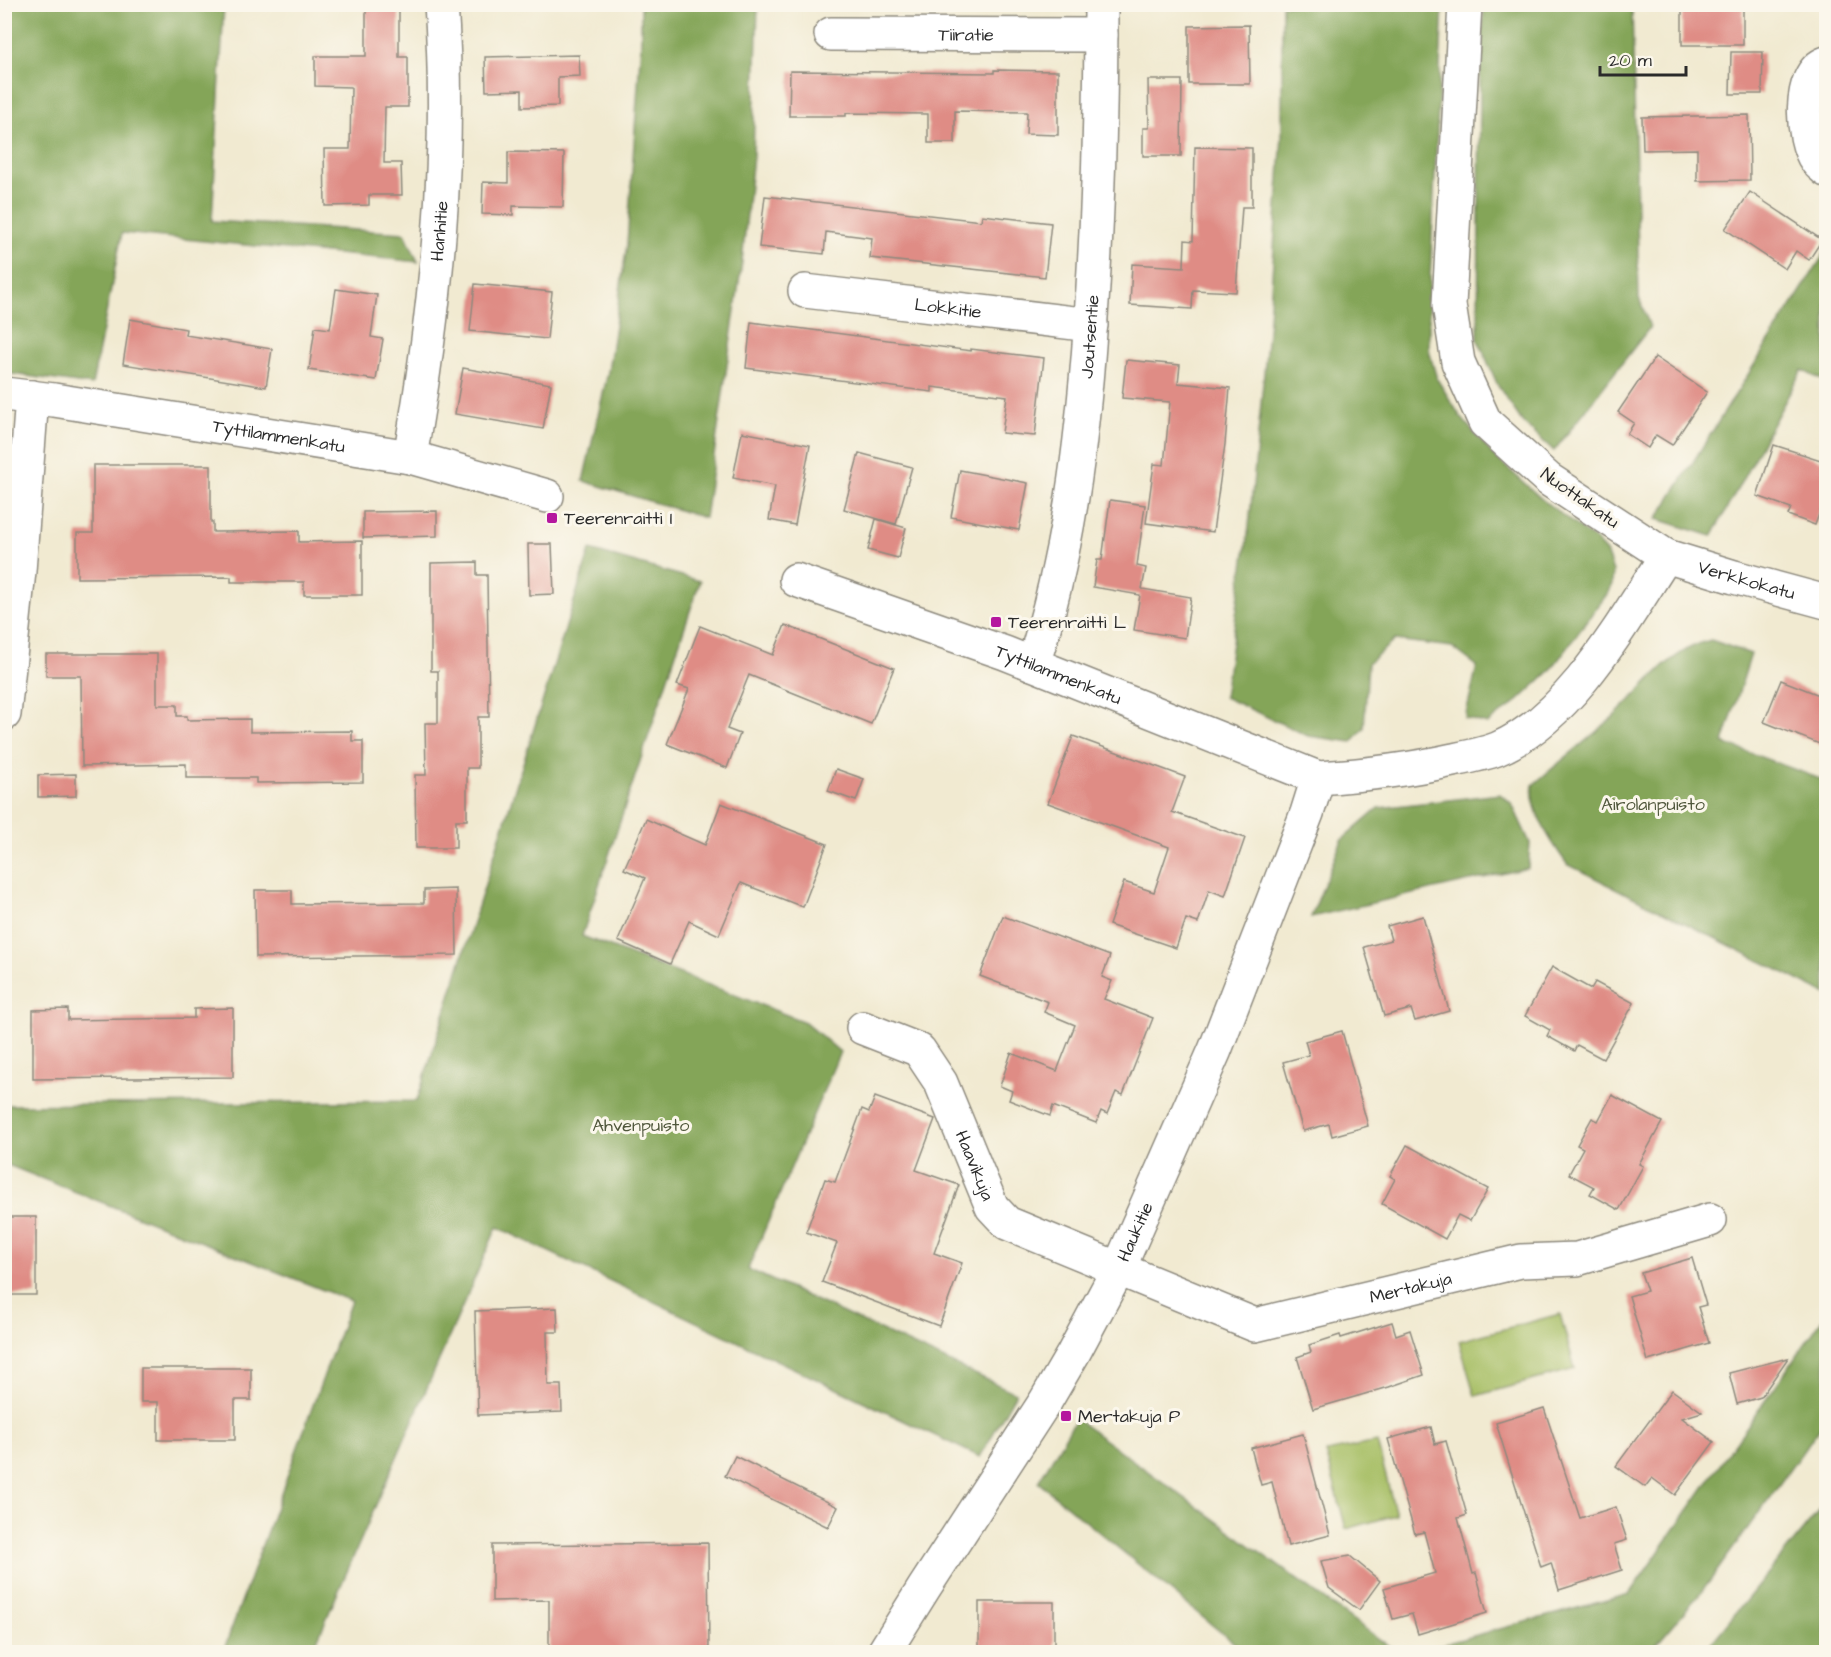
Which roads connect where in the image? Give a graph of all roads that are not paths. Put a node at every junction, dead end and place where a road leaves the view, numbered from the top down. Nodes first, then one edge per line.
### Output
1 (441, 4) edge
2 (1465, 4) edge
3 (1101, 20) edge
4 (831, 34) dead end
5 (1827, 63) edge
6 (1827, 170) edge
7 (805, 291) dead end
8 (1090, 325) junction
9 (18, 396) edge
10 (410, 457) junction
11 (547, 496) dead end
12 (1666, 556) junction
13 (796, 579) dead end
14 (1827, 602) edge
15 (1033, 664) junction
16 (4, 714) edge
17 (1318, 778) junction
18 (863, 1028) dead end
19 (1710, 1220) dead end
20 (1119, 1268) junction
21 (884, 1653) edge

1 - 10 street, Hanhitie
2 - 12 street, Nuottakatu
3 - 4 street, Tiiratie
3 - 8 street, Joutsentie
5 - 6 street
7 - 8 street, Lokkitie
8 - 15 street, Joutsentie
9 - 10 street, Tyttilammenkatu
9 - 16 street
10 - 11 street, Tyttilammenkatu
12 - 14 street, Verkkokatu
12 - 17 street
13 - 15 street, Tyttilammenkatu
15 - 17 street, Tyttilammenkatu
17 - 20 street, Haukitie
18 - 20 street, Haavikuja
19 - 20 street, Mertakuja
20 - 21 street, Haukitie

